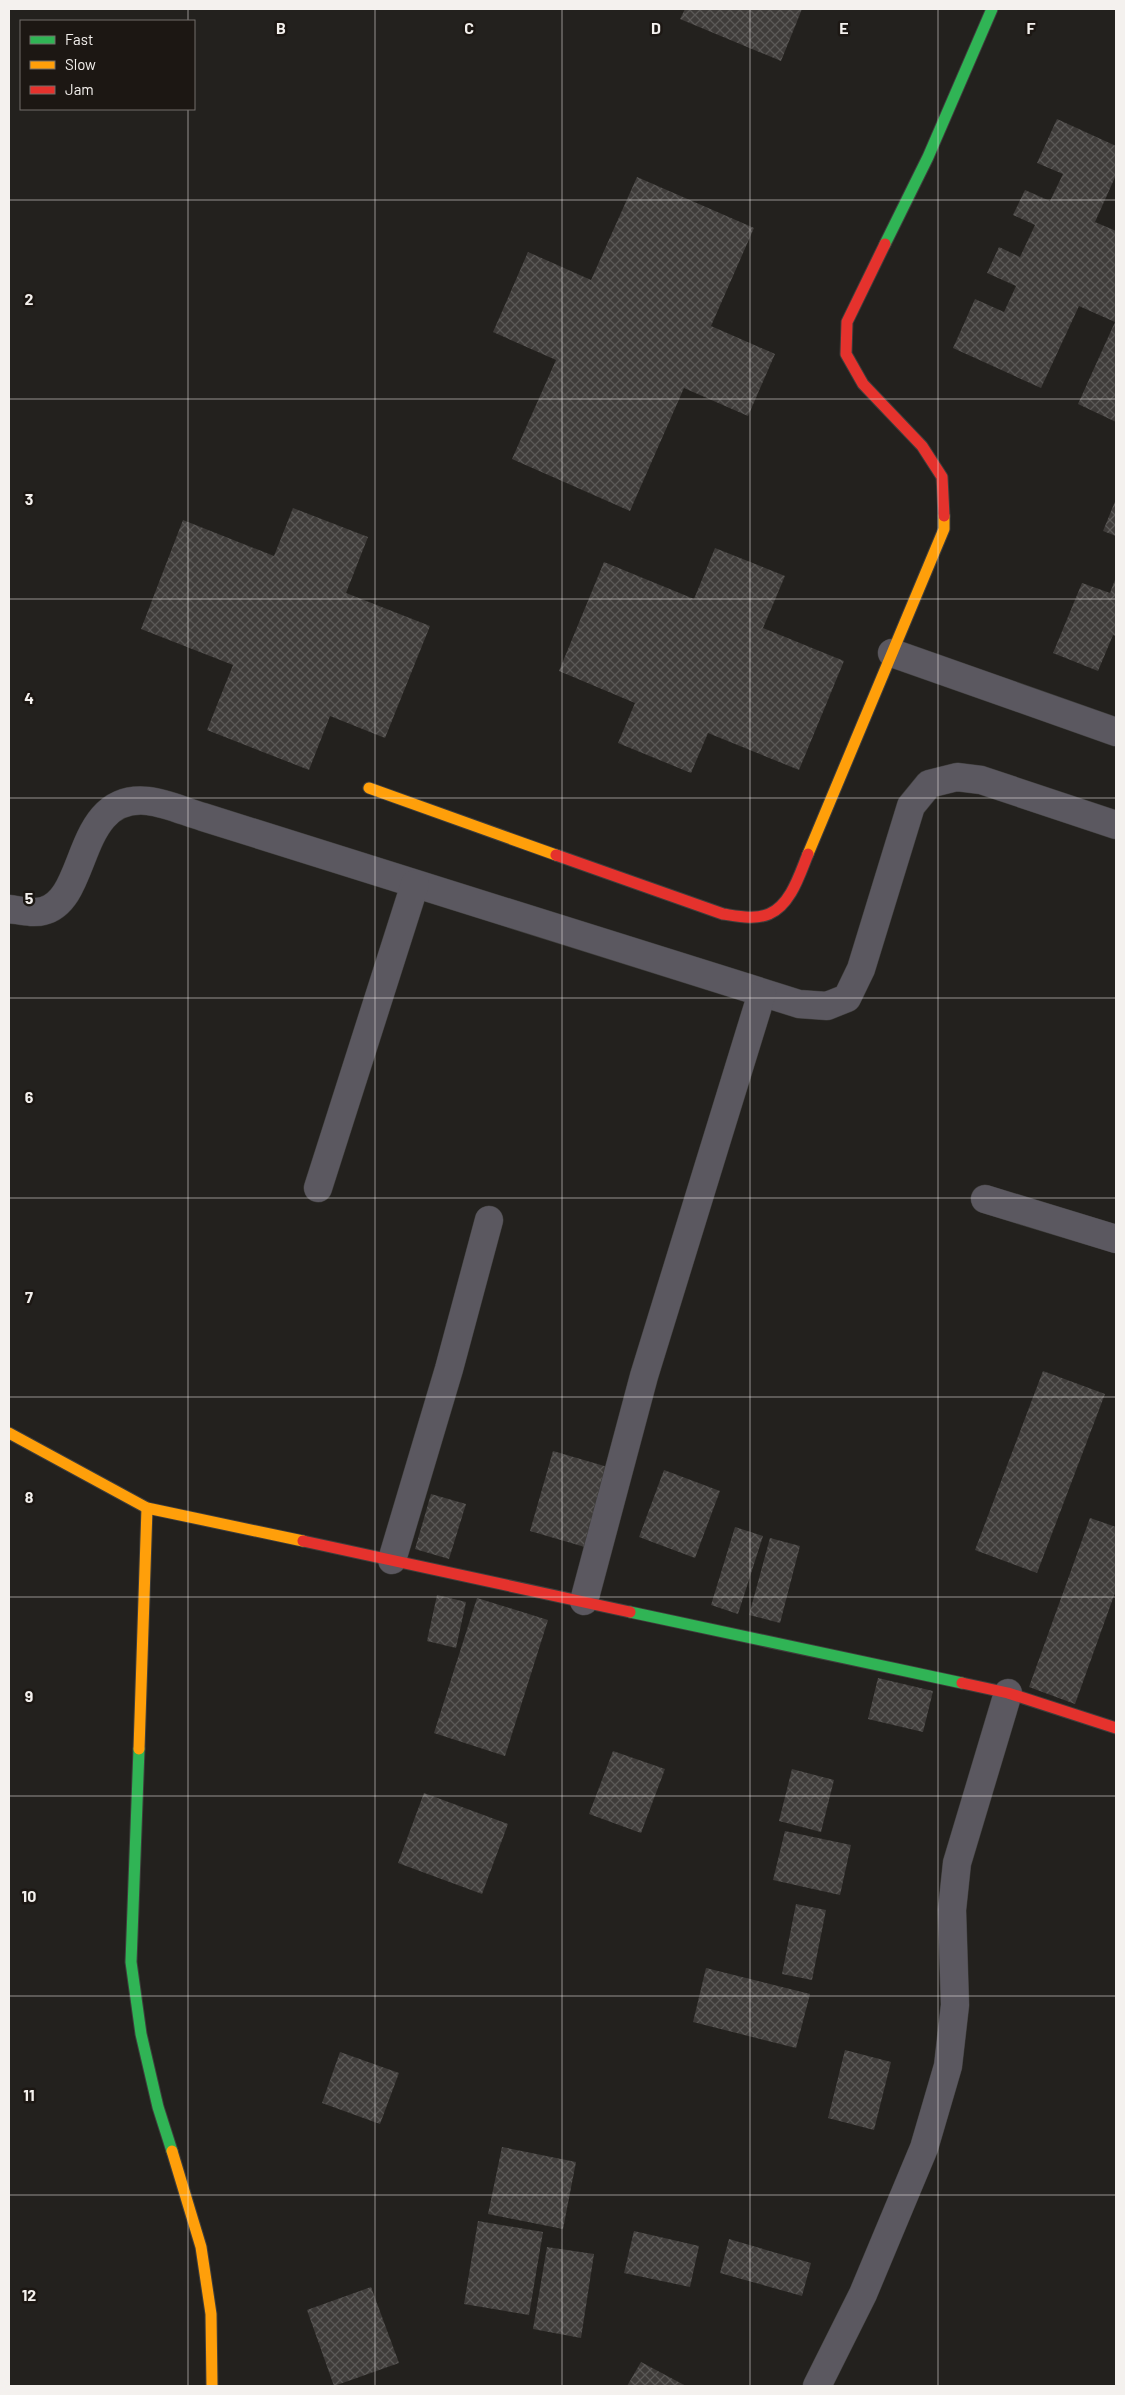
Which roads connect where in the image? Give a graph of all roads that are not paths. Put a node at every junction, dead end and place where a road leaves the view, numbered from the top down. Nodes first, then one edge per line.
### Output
1 (992, 9) edge
2 (892, 653) junction
3 (1116, 732) edge
4 (369, 788) dead end
5 (1116, 825) edge
6 (415, 884) junction
7 (9, 909) edge
8 (762, 993) junction
9 (318, 1188) dead end
10 (985, 1198) dead end
11 (489, 1220) dead end
12 (1116, 1239) edge
13 (9, 1433) edge
14 (147, 1508) junction
15 (392, 1560) junction
16 (584, 1601) junction
17 (1008, 1693) junction
18 (1116, 1728) edge
19 (212, 2386) edge
20 (817, 2386) edge

1 - 2 street
2 - 3 street
2 - 4 street
5 - 8 street
6 - 7 street
6 - 8 street
6 - 9 street
8 - 16 street
10 - 12 street
11 - 15 street
13 - 14 street
14 - 15 street
14 - 19 street
15 - 16 street
16 - 17 street
17 - 18 street
17 - 20 street

